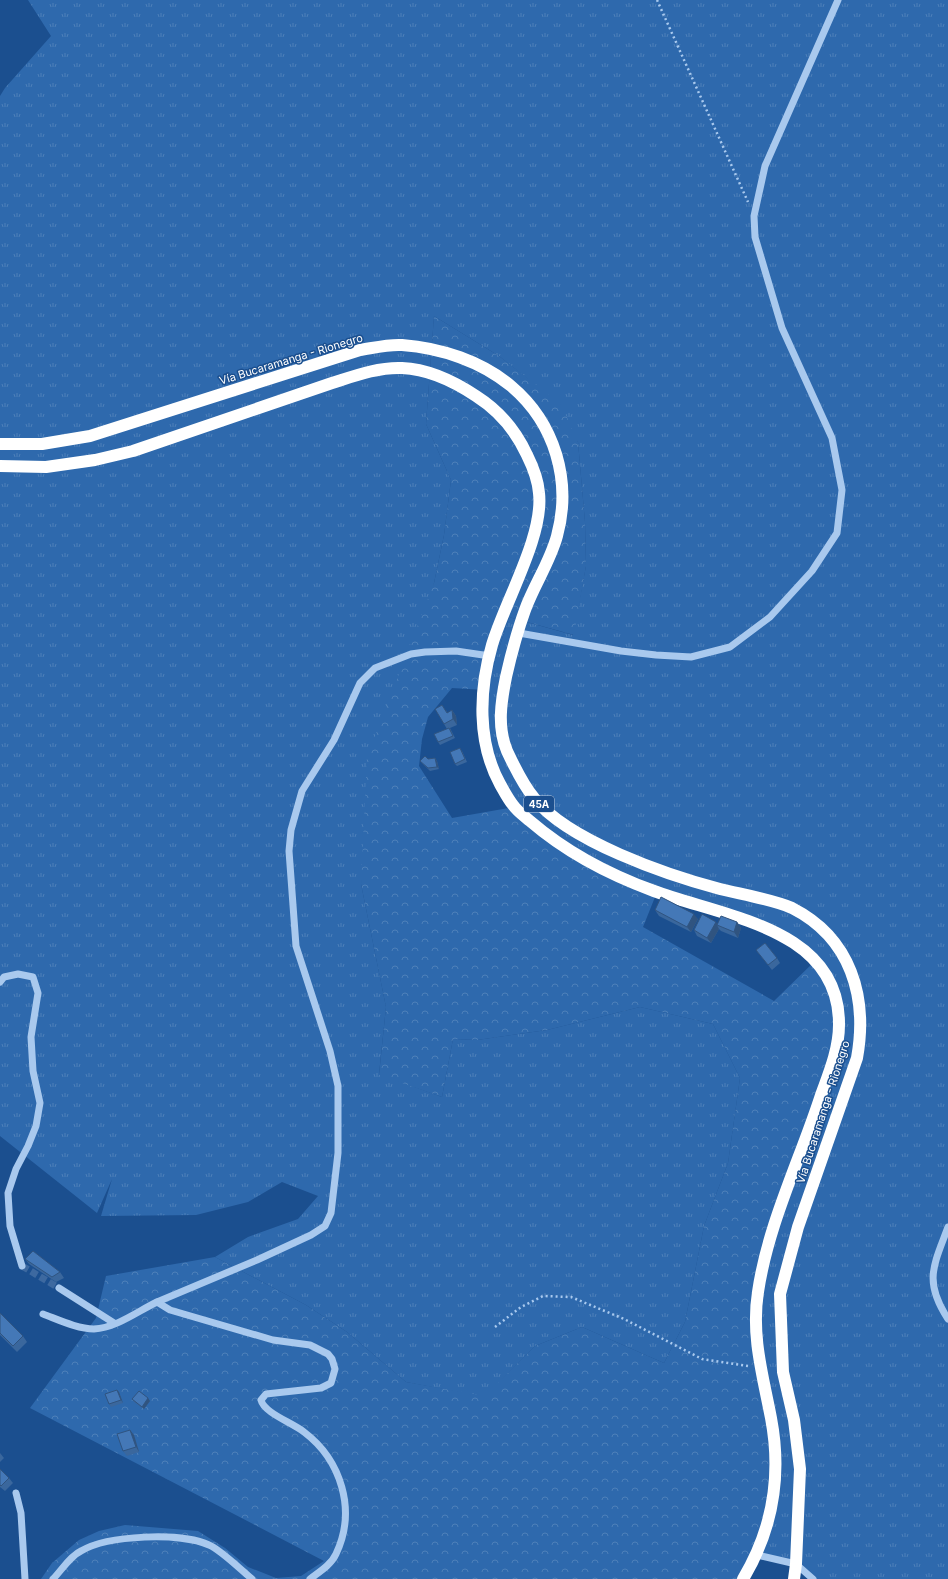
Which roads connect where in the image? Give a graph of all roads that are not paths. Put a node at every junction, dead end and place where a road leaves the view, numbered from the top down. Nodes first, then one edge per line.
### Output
1 (838, 0) edge
2 (0, 444) edge
3 (0, 466) edge
4 (519, 633) junction
5 (490, 656) junction
6 (0, 982) edge
7 (948, 1227) edge
8 (22, 1266) tunnel mouth
9 (59, 1288) tunnel mouth
10 (157, 1302) junction
11 (43, 1314) dead end
12 (948, 1319) edge
13 (114, 1323) junction
14 (16, 1493) dead end
15 (757, 1555) junction
16 (796, 1564) junction
17 (25, 1579) edge
18 (53, 1579) edge
19 (252, 1579) edge
20 (310, 1579) edge
21 (743, 1579) edge
22 (794, 1579) edge
23 (813, 1579) edge

1 - 4 street
2 - 4 highway, Vía Bucaramanga - Rionegro / 45A
3 - 5 highway, Vía Bucaramanga - Rionegro / 45A
4 - 16 highway, Vía Bucaramanga - Rionegro / 45A
5 - 10 street
5 - 15 highway, Vía Bucaramanga - Rionegro / 45A
6 - 8 street
7 - 12 street
9 - 13 street
10 - 13 street
10 - 20 street
11 - 13 street
14 - 17 street
15 - 16 street
15 - 21 highway, Vía Bucaramanga - Rionegro / 45A
16 - 22 highway, Vía Bucaramanga - Rionegro / 45A
16 - 23 street
18 - 19 street

